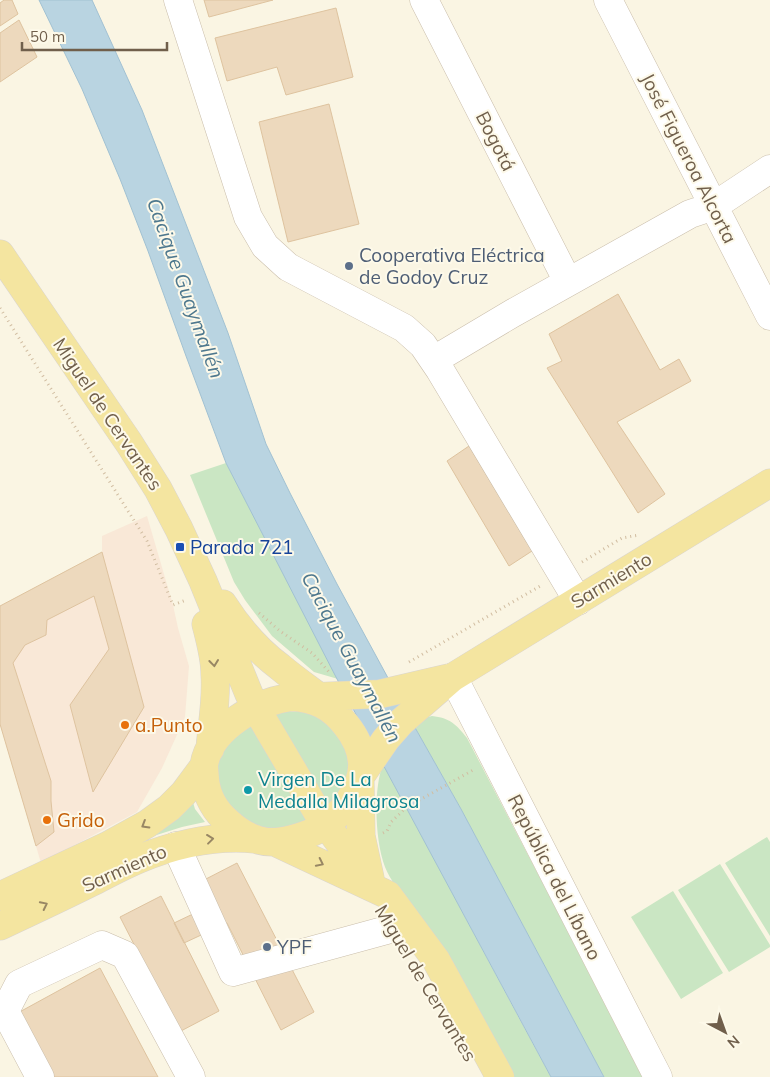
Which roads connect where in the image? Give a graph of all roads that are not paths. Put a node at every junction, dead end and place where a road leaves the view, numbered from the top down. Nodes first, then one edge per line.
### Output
1 (178, 0) edge
2 (424, 0) edge
3 (608, 0) edge
4 (770, 169) edge
5 (714, 206) junction
6 (0, 254) edge
7 (568, 282) junction
8 (770, 316) edge
9 (434, 360) junction
10 (770, 483) edge
11 (203, 581) junction
12 (578, 601) junction
13 (453, 677) junction
14 (324, 697) junction
15 (256, 708) junction
16 (207, 757) junction
17 (361, 778) junction
18 (326, 824) junction
19 (266, 841) junction
20 (176, 846) junction
21 (372, 887) junction
22 (0, 896) edge
23 (0, 926) edge
24 (394, 928) junction
25 (40, 1077) edge
26 (191, 1077) edge
27 (483, 1077) edge
28 (500, 1077) edge
29 (658, 1077) edge

1 - 9 street
2 - 7 street, Bogotá
3 - 5 street, José Figueroa Alcorta
4 - 5 street
5 - 7 street
5 - 8 street, José Figueroa Alcorta
6 - 11 main road, Miguel de Cervantes
7 - 9 street
9 - 12 street
10 - 12 main road, Sarmiento
11 - 14 main road, Miguel de Cervantes
11 - 15 main road, Miguel de Cervantes
11 -> 16 main road, Miguel de Cervantes
12 - 13 main road, Sarmiento
13 - 14 main road, Sarmiento
13 - 17 main road, Sarmiento
13 - 29 street, República del Líbano
14 - 15 main road, Sarmiento
14 - 17 main road, Miguel de Cervantes
15 - 16 main road, Sarmiento
15 - 18 main road, Miguel de Cervantes
16 - 19 main road, Miguel de Cervantes
16 -> 22 main road, Sarmiento
17 - 18 main road
17 - 21 main road, Miguel de Cervantes
18 - 19 main road
18 - 21 main road, Miguel de Cervantes
20 -> 19 main road, Sarmiento
19 -> 21 main road, Miguel de Cervantes
23 -> 20 main road, Sarmiento
20 - 24 street
21 - 24 main road, Miguel de Cervantes
21 - 28 main road, Miguel de Cervantes
24 - 27 main road, Miguel de Cervantes
25 - 26 street

